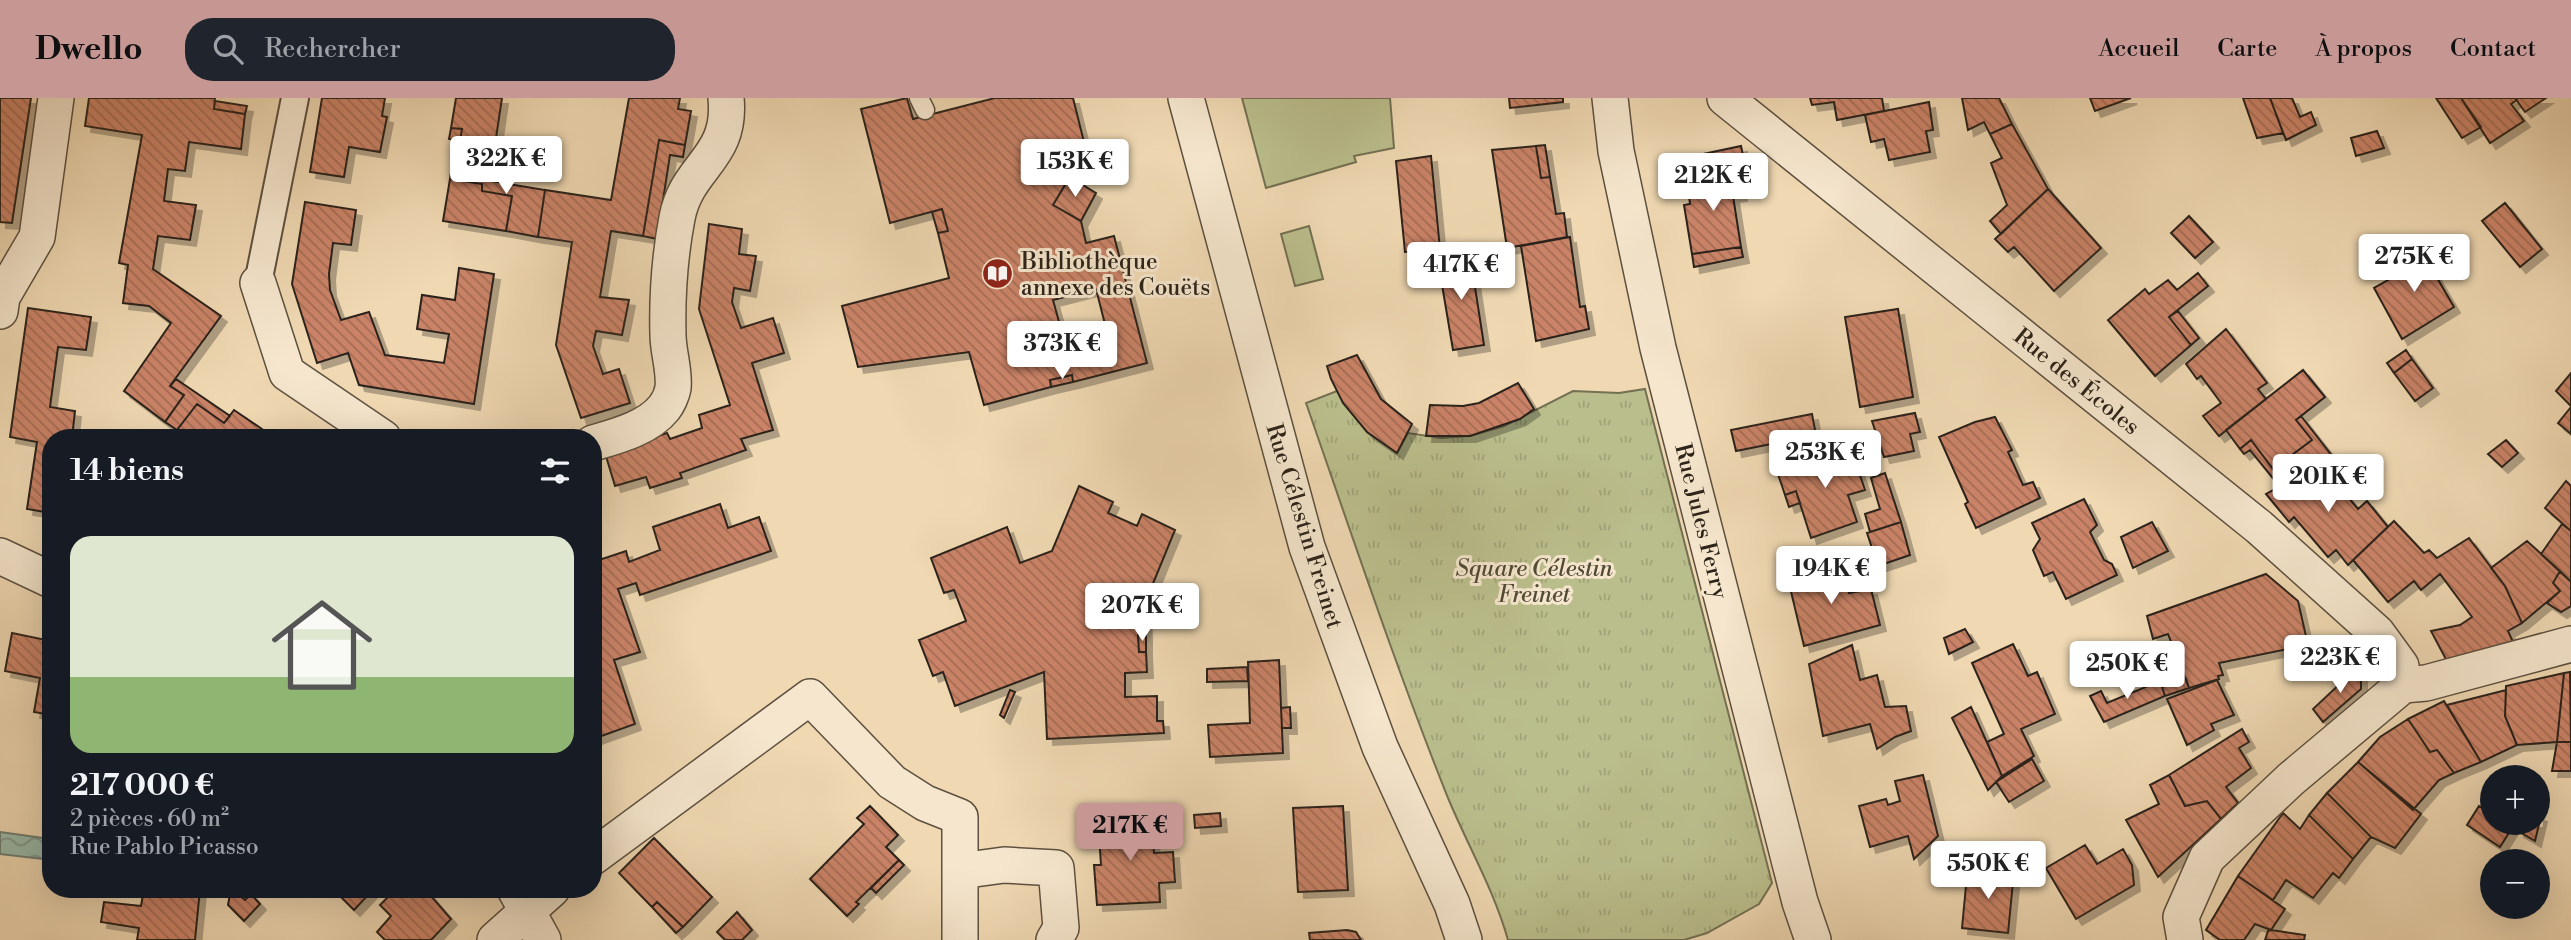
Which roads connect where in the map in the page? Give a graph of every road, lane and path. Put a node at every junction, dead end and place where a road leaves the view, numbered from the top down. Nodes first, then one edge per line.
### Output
1 (56, 98) edge
2 (295, 98) edge
3 (1186, 98) edge
4 (1610, 98) edge
5 (1725, 98) edge
6 (727, 106) edge
7 (258, 283) joint
8 (0, 311) edge
9 (370, 429) edge
10 (602, 440) edge
11 (0, 556) edge
12 (42, 576) edge
13 (2571, 643) edge
14 (2403, 685) junction
15 (602, 850) edge
16 (960, 871) junction
17 (529, 898) edge
18 (532, 898) edge
19 (495, 940) edge
20 (543, 940) edge
21 (960, 940) edge
22 (1054, 940) edge
23 (1464, 940) edge
24 (1813, 940) edge
25 (2185, 940) edge

1 - 8 street
2 - 7 street
3 - 23 street, Rue Célestin Freinet
4 - 24 street, Rue Jules Ferry
5 - 14 street, Rue des Écoles
6 - 10 street
7 - 9 street
11 - 12 street
13 - 14 street
14 - 25 street
15 - 16 street
16 - 21 street
16 - 22 street
17 - 19 street
18 - 20 street

